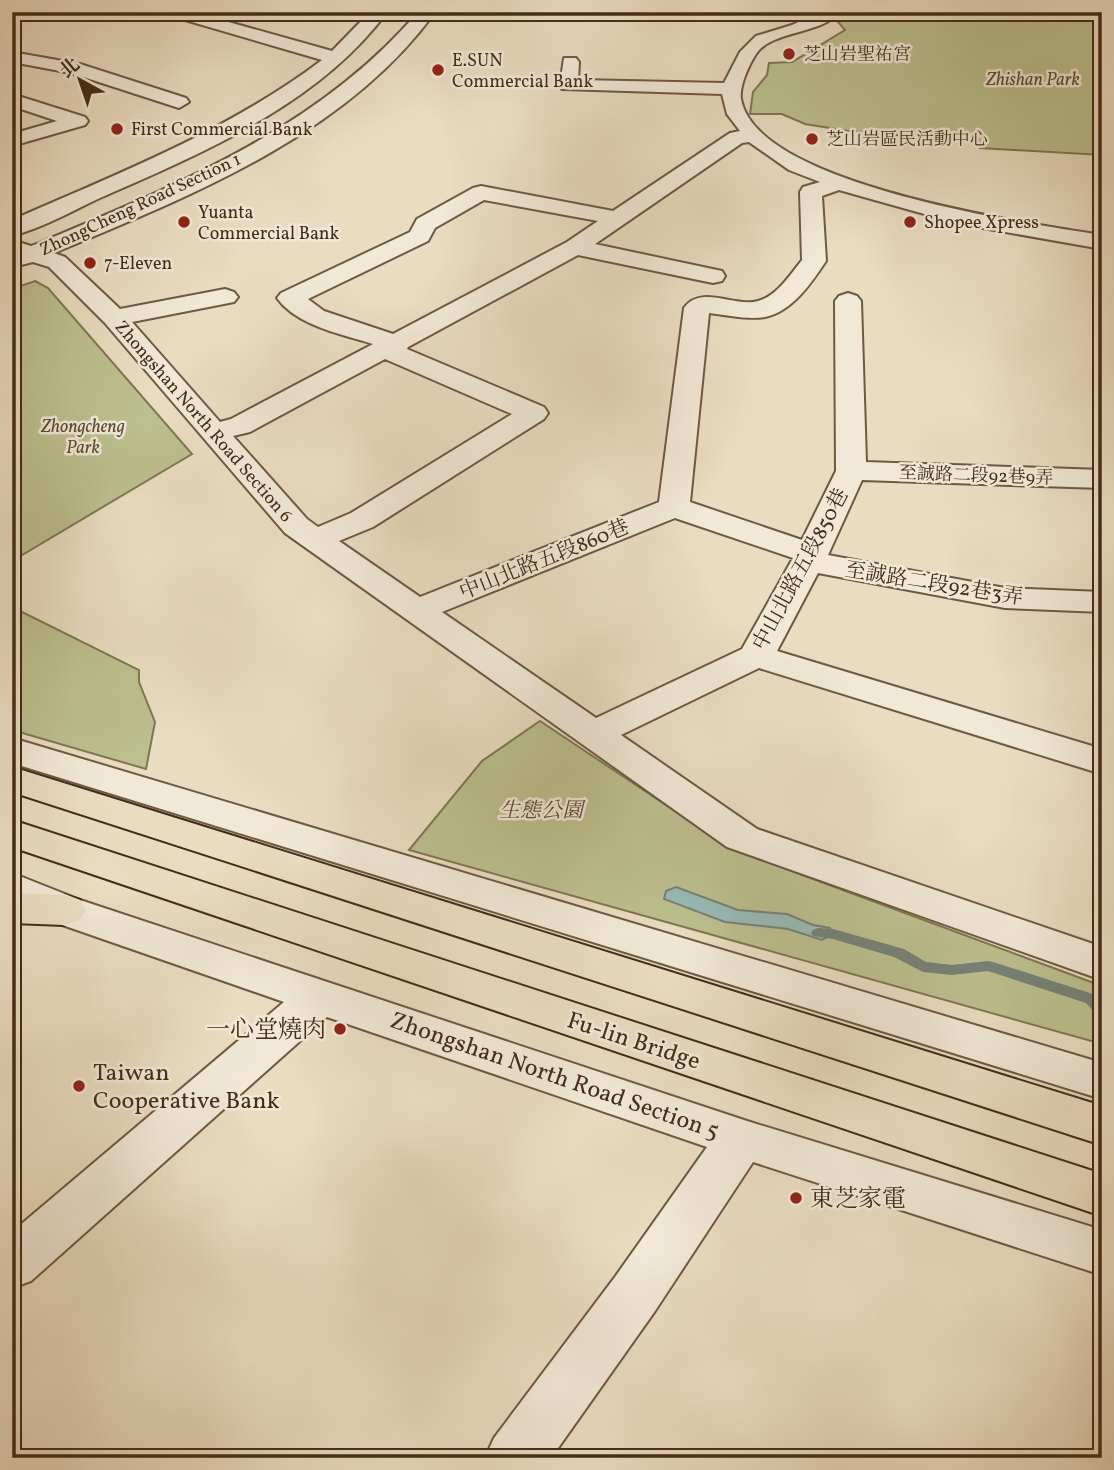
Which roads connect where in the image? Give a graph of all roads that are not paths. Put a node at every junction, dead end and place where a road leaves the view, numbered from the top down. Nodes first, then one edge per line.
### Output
1 (174, 12) edge
2 (379, 12) edge
3 (427, 12) edge
4 (832, 12) edge
5 (12, 57) edge
6 (336, 58) junction
7 (570, 62) dead end
8 (731, 89) junction
9 (12, 100) edge
10 (179, 102) dead end
11 (754, 136) junction
12 (12, 140) edge
13 (839, 183) junction
14 (615, 218) junction
15 (12, 229) edge
16 (1102, 242) edge
17 (575, 247) junction
18 (19, 254) edge
19 (713, 276) dead end
20 (225, 297) dead end
21 (848, 301) dead end
22 (114, 318) junction
23 (391, 347) junction
24 (213, 432) junction
25 (851, 471) junction
26 (1102, 479) edge
27 (674, 507) junction
28 (314, 540) junction
29 (810, 558) junction
30 (1102, 602) edge
31 (414, 611) junction
32 (756, 656) junction
33 (592, 735) junction
34 (12, 750) edge
35 (1102, 762) edge
36 (12, 779) edge
37 (12, 833) edge
38 (12, 887) edge
39 (12, 908) edge
40 (64, 910) junction
41 (1102, 964) edge
42 (321, 996) junction
43 (1102, 1081) edge
44 (1102, 1126) edge
45 (741, 1139) junction
46 (1102, 1195) edge
47 (1102, 1253) edge
48 (12, 1265) edge
49 (516, 1458) edge

1 - 6 street
2 - 6 street, ZhongCheng Road Section 1
3 - 18 street, ZhongCheng Road Section 1
4 - 8 street
5 - 10 street
6 - 15 street, ZhongCheng Road Section 1
7 - 8 street
8 - 11 street
9 - 12 street
11 - 13 street
11 - 14 street
13 - 16 street
13 - 27 street
14 - 17 street
14 - 23 street
17 - 19 street
17 - 23 street
18 - 22 street, Zhongshan North Road Section 6
20 - 22 street
21 - 25 street
22 - 24 street, Zhongshan North Road Section 6
23 - 24 street
23 - 28 street
24 - 28 street, Zhongshan North Road Section 6
25 - 26 street, 至誠路二段92巷9弄
25 - 29 street, 中山北路五段850巷
27 - 29 street, 至誠路二段92巷3弄
27 - 31 street, 中山北路五段860巷
28 - 31 street, Zhongshan North Road Section 6
29 - 30 street, 至誠路二段92巷3弄
29 - 32 street, 中山北路五段850巷
31 - 33 street
32 - 33 street, 中山北路五段850巷
32 - 35 street
33 - 41 street
34 - 43 street
36 - 44 main road
37 - 46 main road, Fu-lin Bridge
38 - 40 street, Zhongshan North Road Section 5
39 - 40 main road
40 - 42 street, Zhongshan North Road Section 5
42 - 45 street, Zhongshan North Road Section 5
42 - 48 street
45 - 47 street, Zhongshan North Road Section 5
45 - 49 street

